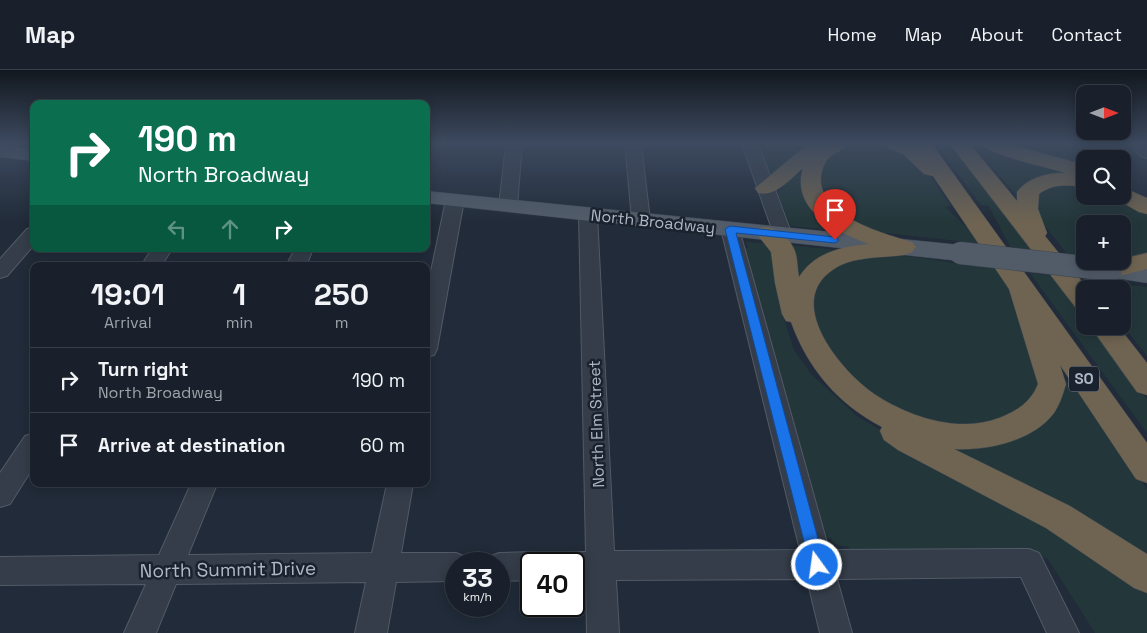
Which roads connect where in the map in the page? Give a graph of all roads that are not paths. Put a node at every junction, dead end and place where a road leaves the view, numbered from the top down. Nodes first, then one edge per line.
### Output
1 (511, 170) edge
2 (636, 170) edge
3 (760, 170) edge
4 (788, 170) edge
5 (813, 170) edge
6 (931, 170) edge
7 (940, 170) edge
8 (981, 170) edge
9 (1076, 180) edge
10 (766, 188) junction
11 (1131, 190) edge
12 (430, 197) edge
13 (1131, 197) edge
14 (1147, 197) edge
15 (455, 200) junction
16 (508, 206) junction
17 (1147, 207) edge
18 (588, 214) junction
19 (641, 220) junction
20 (730, 229) junction
21 (983, 232) junction
22 (775, 234) junction
23 (30, 237) edge
24 (904, 247) junction
25 (1043, 248) junction
26 (1147, 261) edge
27 (1131, 265) edge
28 (1076, 266) edge
29 (1111, 270) edge
30 (0, 271) edge
31 (1147, 275) edge
32 (1022, 289) junction
33 (1076, 291) edge
34 (430, 328) edge
35 (1110, 335) edge
36 (1116, 335) edge
37 (1147, 368) edge
38 (1147, 384) edge
39 (30, 450) edge
40 (1147, 469) edge
41 (203, 487) edge
42 (399, 487) edge
43 (0, 495) edge
44 (817, 565) junction
45 (587, 566) edge
46 (445, 567) edge
47 (384, 568) junction
48 (0, 570) edge
49 (167, 570) junction
50 (1147, 575) edge
51 (140, 633) edge
52 (371, 633) edge
53 (604, 633) edge
54 (836, 633) edge
55 (1064, 633) edge

1 - 16 street
2 - 19 street
3 - 10 street
4 - 10 highway
5 - 24 highway
6 - 21 highway
7 - 21 highway, SO
8 - 25 highway
9 - 25 highway
10 - 22 street
11 - 14 highway
12 - 15 main road, North Broadway
13 - 17 highway
15 - 16 main road, North Broadway
15 - 34 street
16 - 18 main road, North Broadway
18 - 19 main road, North Broadway
18 - 45 street, North Elm Street
19 - 20 main road, North Broadway
20 - 22 main road, North Broadway
20 - 44 street
21 - 32 highway, SO
22 - 24 main road, North Broadway
22 - 50 highway
23 - 30 street
24 - 28 main road, North Broadway, bridge
24 - 32 highway
25 - 33 highway
26 - 27 highway
29 - 31 main road, North Broadway
32 - 40 highway, SO
35 - 38 highway
36 - 37 highway
39 - 43 street
41 - 49 street
42 - 47 street
44 - 45 street
44 - 54 street
44 - 55 street
45 - 53 street, North Elm Street
46 - 47 street, North Summit Drive
47 - 49 street, North Summit Drive
47 - 52 street
48 - 49 street, North Summit Drive
49 - 51 street

